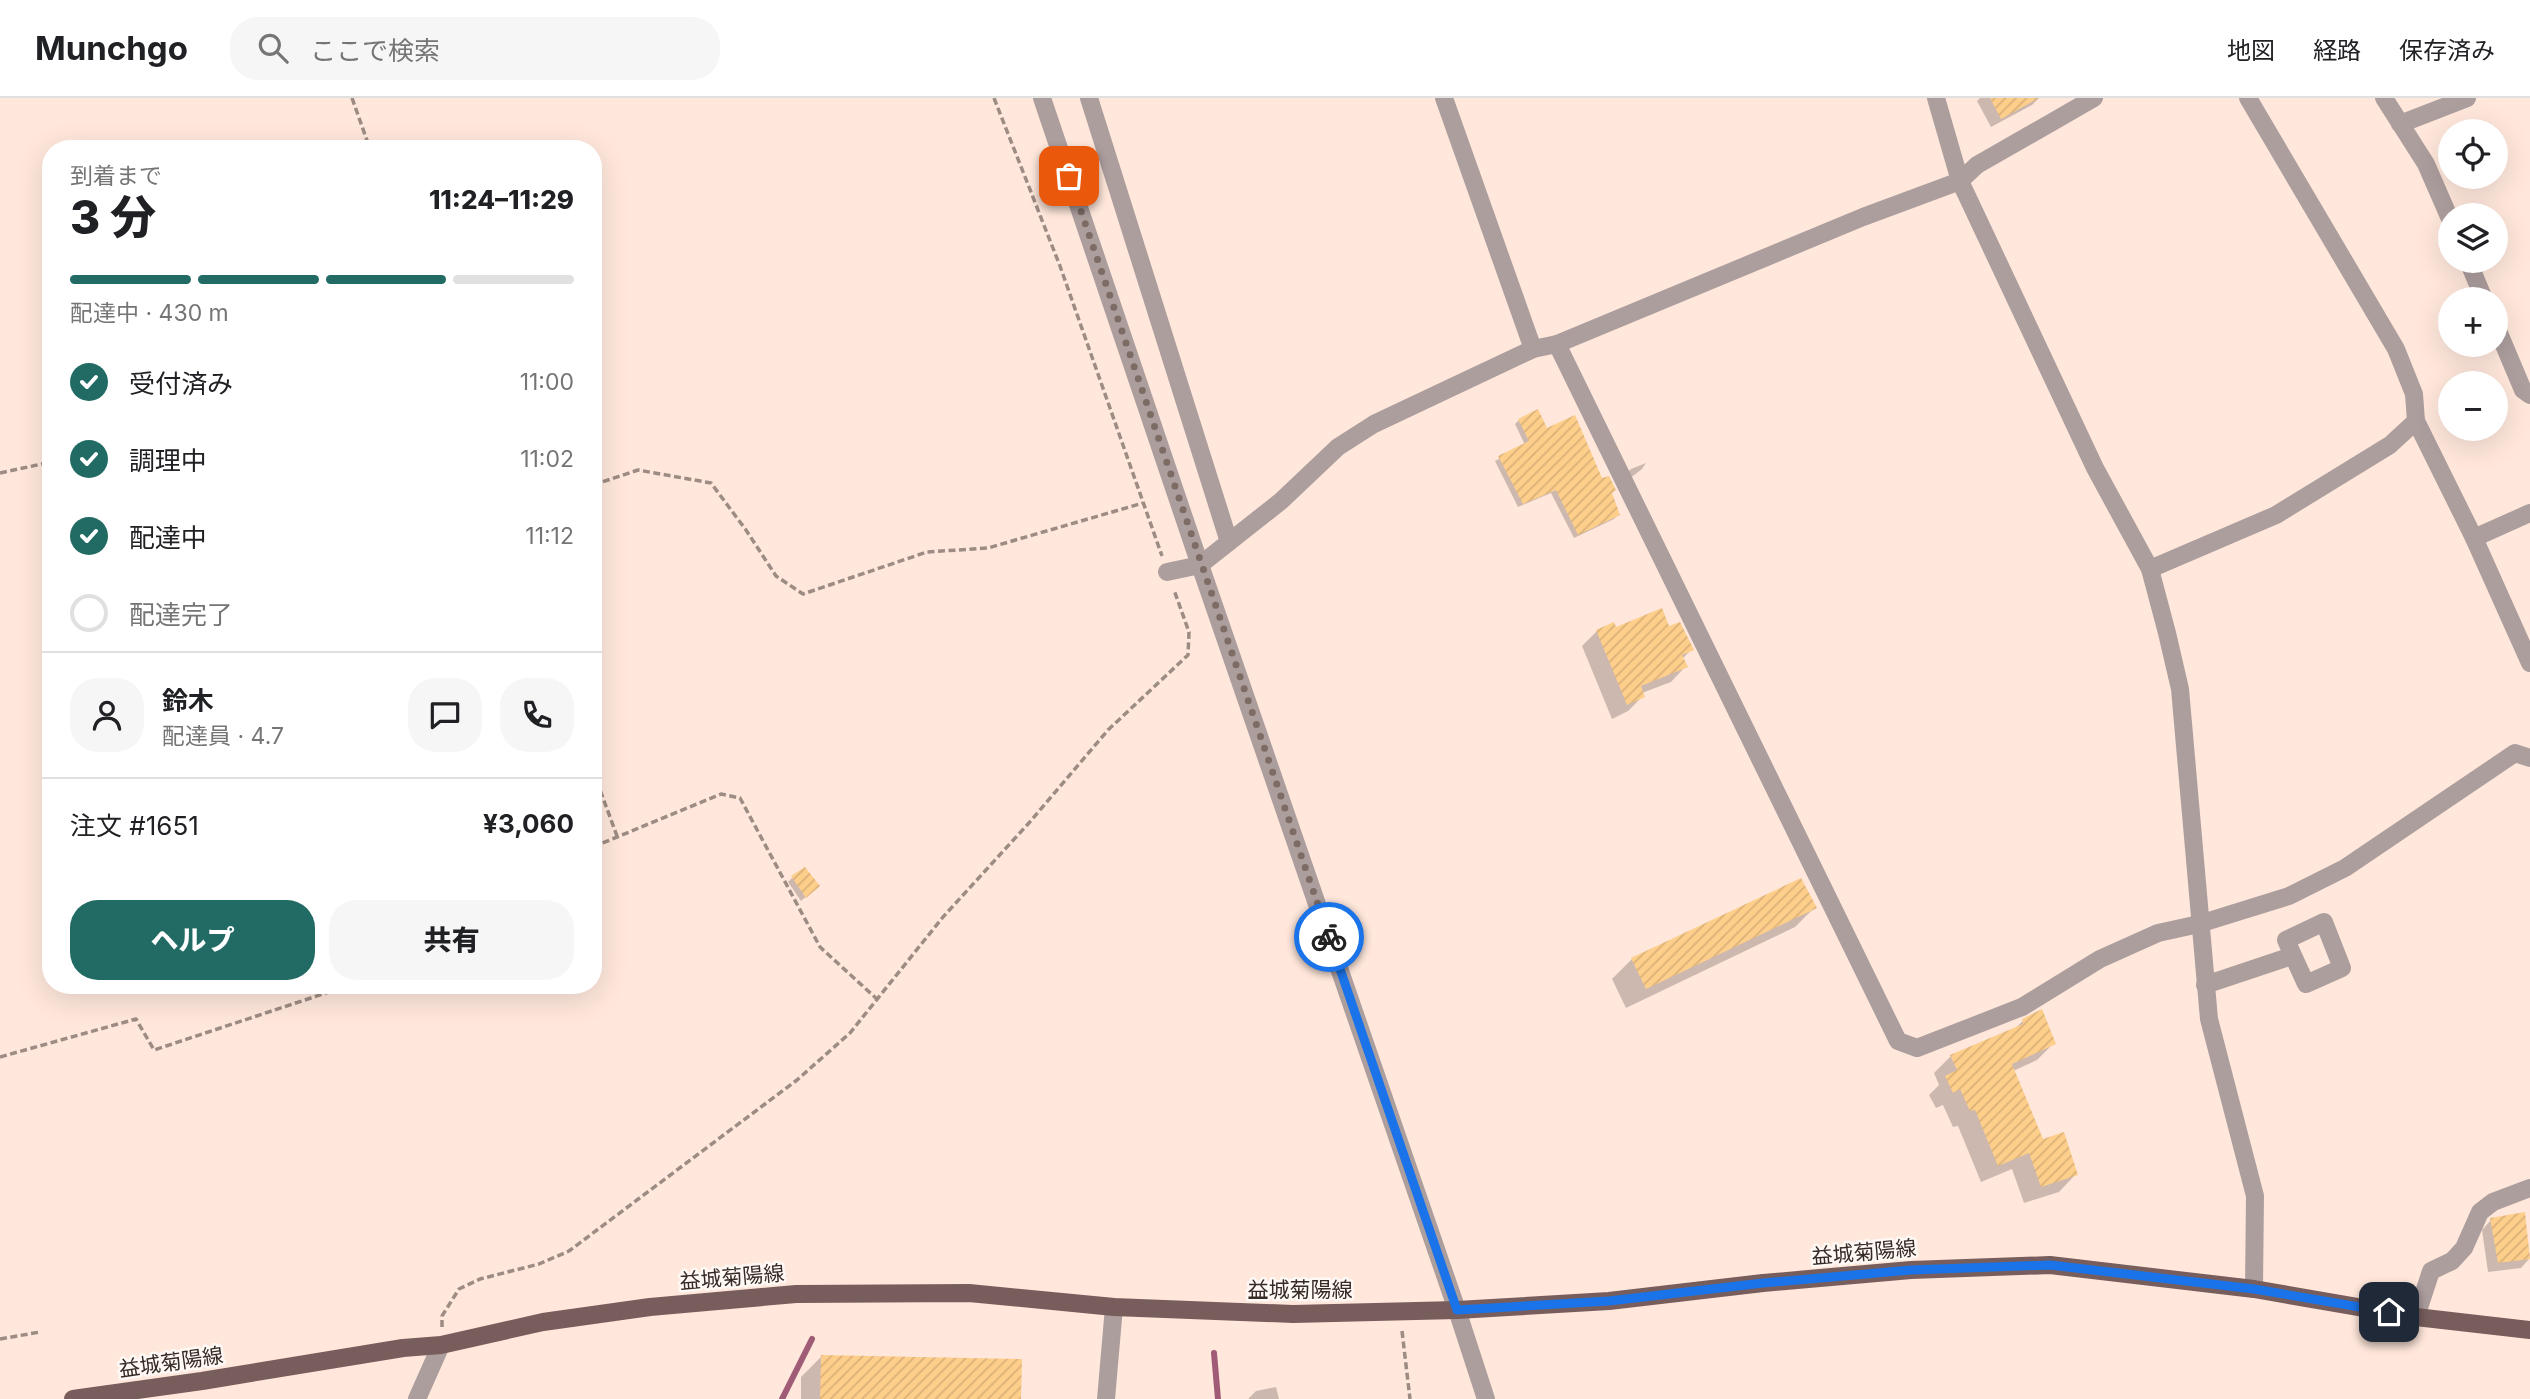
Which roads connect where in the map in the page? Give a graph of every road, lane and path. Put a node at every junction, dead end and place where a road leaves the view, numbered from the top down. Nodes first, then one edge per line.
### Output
1 (352, 98) edge
2 (994, 98) edge
3 (1042, 98) edge
4 (1089, 98) edge
5 (1444, 98) edge
6 (1936, 98) edge
7 (2094, 98) edge
8 (2384, 98) edge
9 (2467, 98) edge
10 (2256, 100) edge
11 (2400, 124) junction
12 (367, 140) edge
13 (1960, 181) junction
14 (2443, 203) edge
15 (1557, 344) junction
16 (1533, 349) junction
17 (2508, 354) edge
18 (2530, 395) edge
19 (2416, 421) junction
20 (42, 464) edge
21 (0, 473) edge
22 (602, 482) edge
23 (1144, 503) junction
24 (2530, 513) edge
25 (2474, 538) junction
26 (1229, 542) junction
27 (1200, 565) junction
28 (2150, 569) junction
29 (1167, 572) junction
30 (2530, 663) edge
31 (2530, 758) edge
32 (602, 795) edge
33 (617, 836) junction
34 (602, 843) edge
35 (2199, 924) junction
36 (2292, 956) dead end
37 (2205, 985) junction
38 (323, 994) edge
39 (878, 1000) junction
40 (0, 1057) edge
41 (2530, 1188) edge
42 (2254, 1289) junction
43 (1114, 1307) junction
44 (1457, 1310) junction
45 (1399, 1311) junction
46 (2416, 1317) junction
47 (2530, 1330) edge
48 (40, 1332) dead end
49 (0, 1339) edge
50 (441, 1345) junction
51 (73, 1399) edge
52 (417, 1399) edge
53 (1106, 1399) edge
54 (1410, 1399) edge
55 (1486, 1399) edge

1 - 12 path
2 - 23 path
3 - 27 street
4 - 26 street
5 - 16 street
6 - 13 street
7 - 13 street
8 - 11 street
9 - 11 street
10 - 19 street
11 - 14 street
13 - 15 street
13 - 28 street
15 - 16 street
15 - 35 street
16 - 26 street
17 - 18 street
19 - 25 street
19 - 28 street
20 - 21 path
22 - 23 path
23 - 29 path
24 - 25 street
25 - 30 street
26 - 27 street
27 - 29 street
27 - 44 street
28 - 35 street
29 - 39 path
31 - 35 street
32 - 33 path
33 - 34 path
33 - 39 path
35 - 37 street
36 - 37 street
37 - 42 street
38 - 40 path
39 - 50 path
41 - 46 street
42 - 44 main road, 益城菊陽線
42 - 46 main road, 益城菊陽線
43 - 45 main road, 益城菊陽線
43 - 50 main road, 益城菊陽線
43 - 53 street
44 - 45 main road, 益城菊陽線
44 - 55 street
45 - 54 path
46 - 47 main road, 益城菊陽線
48 - 49 path
50 - 51 main road, 益城菊陽線
50 - 52 street

